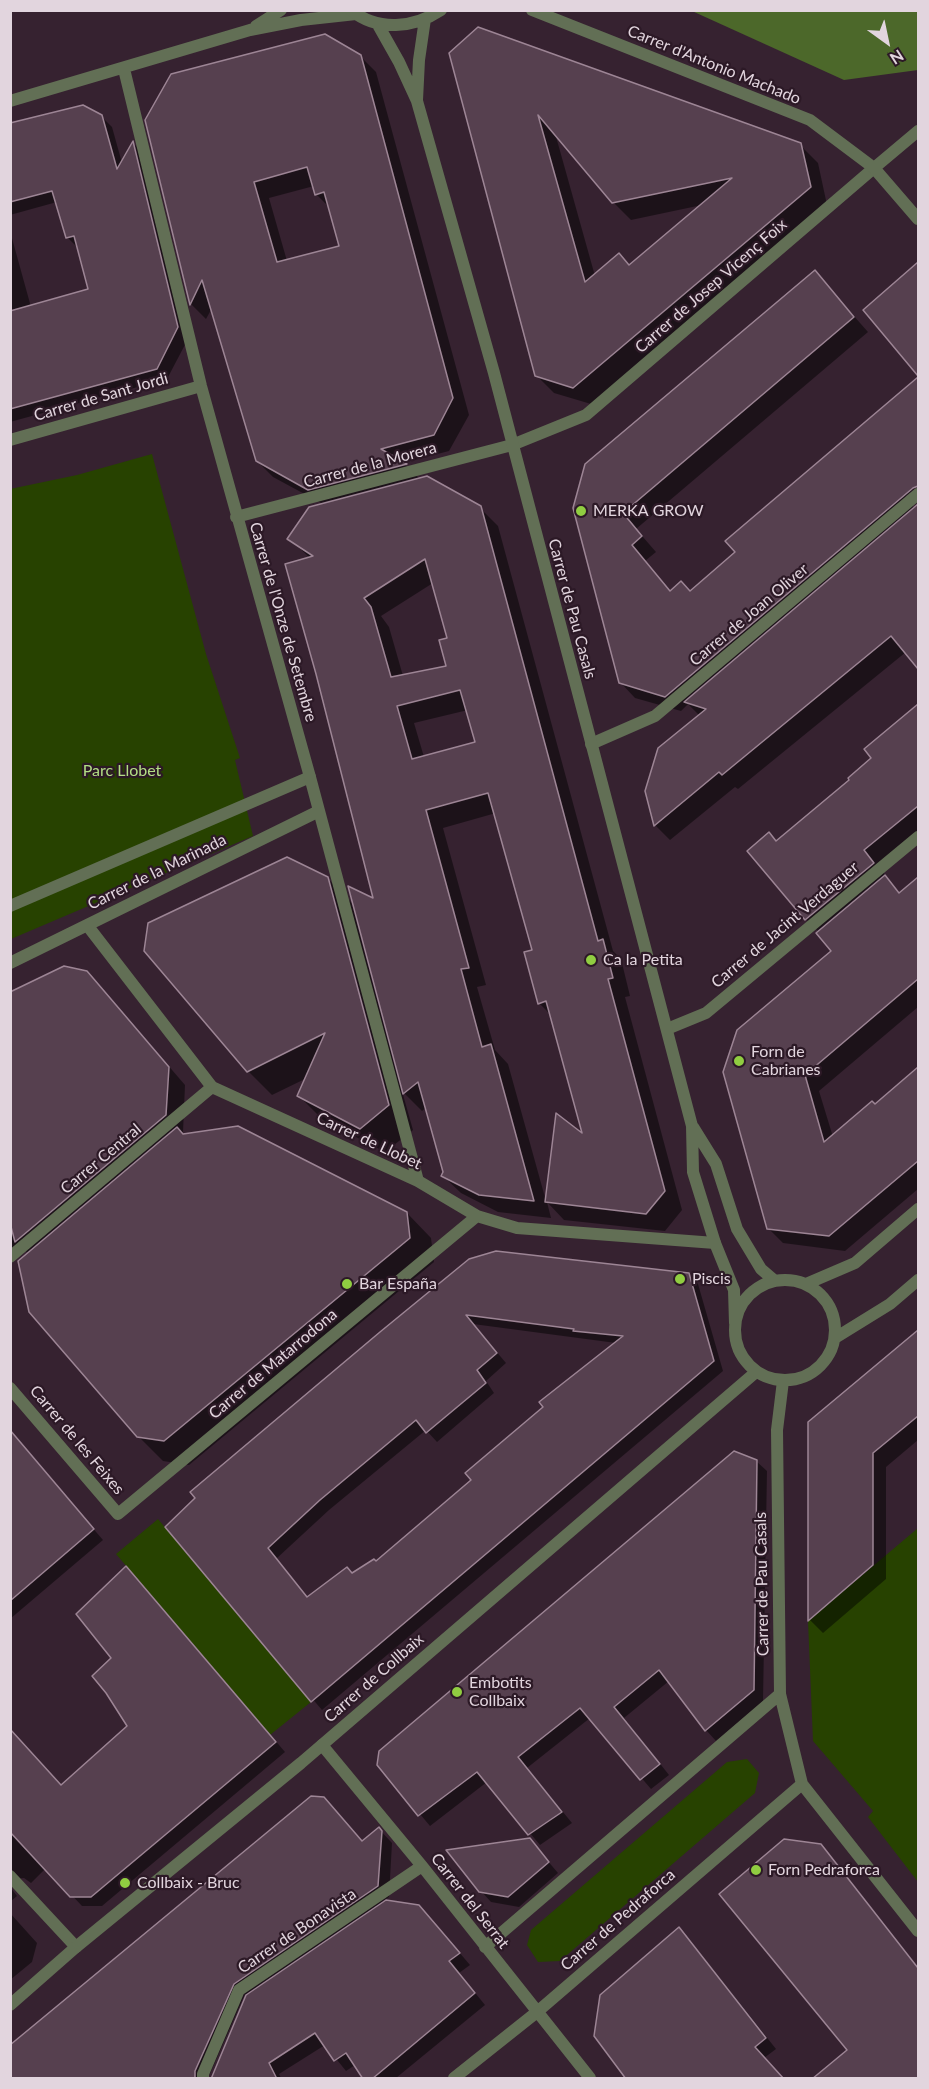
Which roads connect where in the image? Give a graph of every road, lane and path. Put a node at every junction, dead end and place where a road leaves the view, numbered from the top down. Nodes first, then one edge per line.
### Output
1 (281, 10) edge
2 (441, 10) edge
3 (532, 10) edge
4 (354, 12) edge
5 (425, 19) junction
6 (377, 23) junction
7 (250, 30) junction
8 (124, 69) junction
9 (10, 101) edge
10 (417, 101) junction
11 (918, 131) edge
12 (874, 168) junction
13 (918, 219) edge
14 (201, 386) junction
15 (10, 440) edge
16 (512, 445) junction
17 (918, 494) edge
18 (236, 517) junction
19 (591, 744) junction
20 (310, 777) junction
21 (319, 811) junction
22 (917, 841) edge
23 (10, 906) edge
24 (87, 925) junction
25 (10, 963) edge
26 (667, 1029) junction
27 (212, 1087) junction
28 (692, 1126) junction
29 (418, 1182) junction
30 (918, 1209) edge
31 (477, 1216) junction
32 (715, 1242) junction
33 (10, 1257) edge
34 (918, 1280) edge
35 (775, 1281) junction
36 (806, 1284) junction
37 (735, 1323) junction
38 (835, 1338) junction
39 (756, 1372) junction
40 (783, 1381) junction
41 (10, 1388) edge
42 (118, 1514) joint
43 (780, 1694) junction
44 (322, 1745) junction
45 (802, 1784) junction
46 (422, 1866) junction
47 (10, 1876) edge
48 (918, 1931) edge
49 (76, 1947) junction
50 (486, 1947) junction
51 (10, 2005) edge
52 (537, 2012) junction
53 (203, 2079) edge
54 (454, 2079) edge
55 (590, 2079) edge

1 - 7 street
2 - 5 street
3 - 12 street, Carrer d'Antonio Machado
4 - 6 street
4 - 7 street
5 - 6 street
5 - 10 street, Carrer de Pau Casals
6 - 10 street, Carrer de Pau Casals
7 - 8 street
8 - 9 street
8 - 14 street, Carrer de l'Onze de Setembre
10 - 16 street, Carrer de Pau Casals
11 - 12 street, Carrer de Josep Vicenç Foix
12 - 13 street, Carrer d'Antonio Machado
12 - 16 street, Carrer de Josep Vicenç Foix
14 - 15 street, Carrer de Sant Jordi
14 - 18 street, Carrer de l'Onze de Setembre
16 - 18 street, Carrer de la Morera
16 - 19 street, Carrer de Pau Casals
17 - 19 street, Carrer de Joan Oliver
18 - 20 street, Carrer de l'Onze de Setembre
19 - 26 street, Carrer de Pau Casals
20 - 21 street, Carrer de l'Onze de Setembre
20 - 23 street
21 - 24 street, Carrer de la Marinada
21 - 29 street, Carrer de l'Onze de Setembre
22 - 26 street, Carrer de Jacint Verdaguer
24 - 25 street, Carrer de la Marinada
24 - 27 street, Carrer de Llobet
26 - 28 street, Carrer de Pau Casals
27 - 29 street, Carrer de Llobet
27 - 33 street, Carrer Central
28 - 32 street, Carrer de Pau Casals
28 - 35 street, Carrer de Pau Casals
29 - 31 street, Carrer de Llobet
30 - 36 street
31 - 32 street, Carrer de Llobet
31 - 42 street, Carrer de Matarrodona
32 - 37 street, Carrer de Pau Casals
34 - 38 street
35 - 36 street
35 - 37 street
36 - 38 street
37 - 39 street
38 - 40 street
39 - 40 street
39 - 44 street, Carrer de Collbaix
40 - 43 street, Carrer de Pau Casals
41 - 42 street, Carrer de les Feixes
43 - 45 street, Carrer de Pau Casals
43 - 50 street
44 - 46 street, Carrer del Serrat
44 - 49 street, Carrer de Collbaix
45 - 48 street
45 - 52 street, Carrer de Pedraforca
46 - 50 street, Carrer del Serrat
46 - 53 street, Carrer de Bonavista
47 - 49 street
49 - 51 street, Carrer de Collbaix
50 - 52 street, Carrer del Serrat
52 - 54 street, Carrer de Pedraforca
52 - 55 street, Carrer del Serrat

